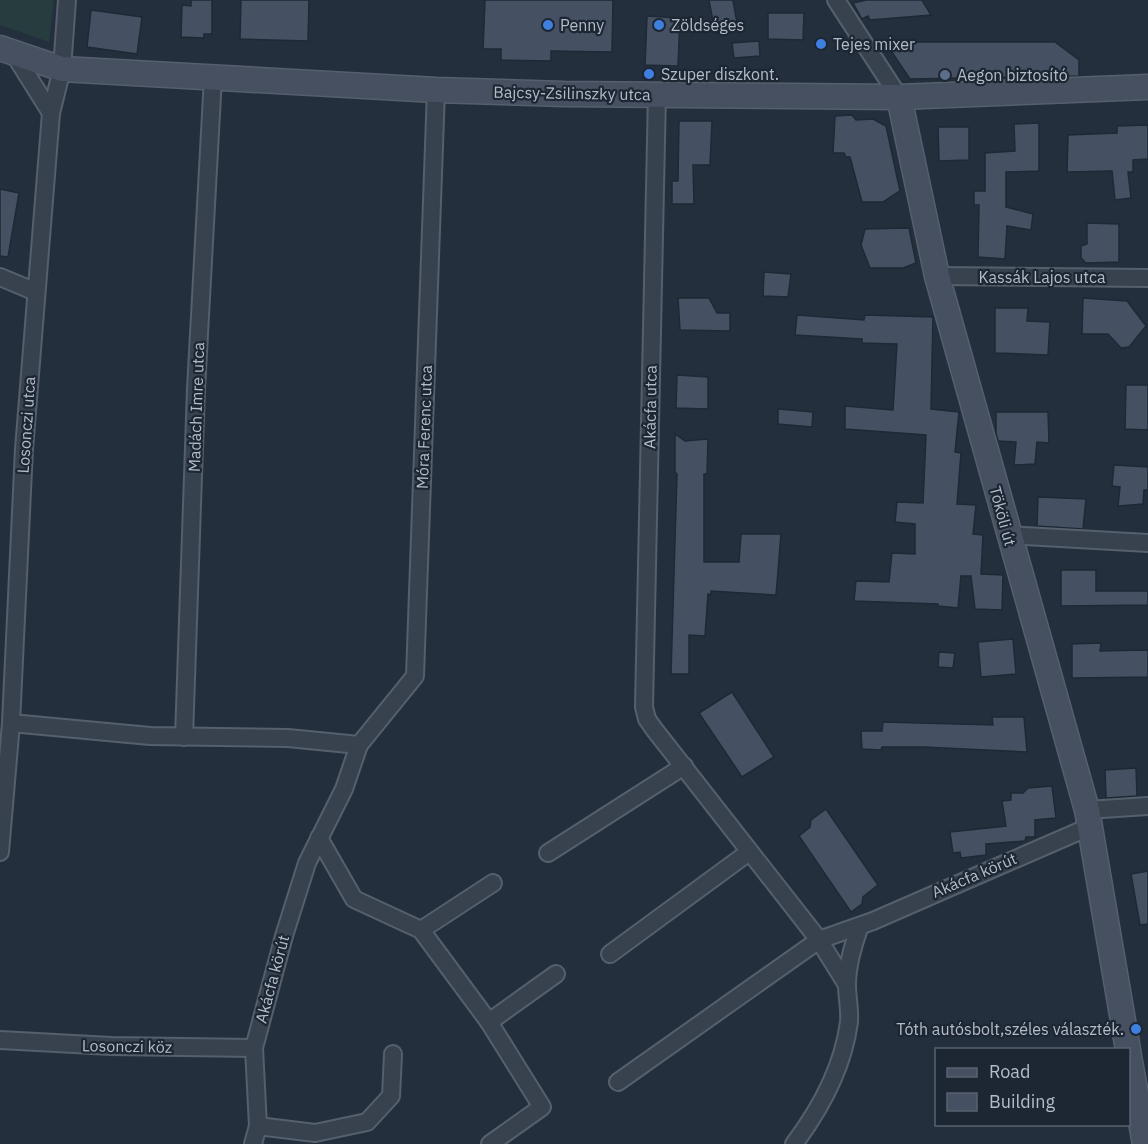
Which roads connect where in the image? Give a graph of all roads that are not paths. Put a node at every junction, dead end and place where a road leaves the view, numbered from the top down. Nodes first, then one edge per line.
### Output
1 (67, 0) edge
2 (836, 0) edge
3 (7, 51) edge
4 (62, 69) junction
5 (213, 77) junction
6 (1148, 87) edge
7 (436, 90) junction
8 (657, 94) junction
9 (899, 97) junction
10 (51, 112) junction
11 (937, 276) junction
12 (0, 277) edge
13 (1148, 278) edge
14 (36, 292) junction
15 (1008, 535) junction
16 (1148, 543) edge
17 (11, 723) junction
18 (184, 737) junction
19 (359, 745) junction
20 (684, 766) junction
21 (1148, 806) edge
22 (1088, 818) junction
23 (319, 838) junction
24 (0, 852) edge
25 (749, 852) junction
26 (548, 853) dead end
27 (493, 883) dead end
28 (860, 926) junction
29 (422, 930) junction
30 (819, 940) junction
31 (610, 954) dead end
32 (556, 974) dead end
33 (848, 985) junction
34 (489, 1022) junction
35 (0, 1040) edge
36 (254, 1048) junction
37 (1128, 1048) edge
38 (393, 1054) dead end
39 (1130, 1061) edge
40 (618, 1082) dead end
41 (258, 1126) junction
42 (253, 1144) edge
43 (490, 1144) edge
44 (794, 1144) edge
45 (1145, 1144) edge

1 - 4 street, Losonczi utca
2 - 9 street, Tököli út
3 - 4 street, Bajcsy-Zsilinszky utca
3 - 10 street
4 - 5 street, Bajcsy-Zsilinszky utca
4 - 10 street, Losonczi utca
5 - 7 street, Bajcsy-Zsilinszky utca
5 - 18 street, Madách Imre utca
6 - 9 street, Bajcsy-Zsilinszky utca
7 - 8 street, Bajcsy-Zsilinszky utca
7 - 19 street, Móra Ferenc utca
8 - 9 street, Bajcsy-Zsilinszky utca
8 - 20 street, Akácfa utca
9 - 11 street, Tököli út
10 - 14 street, Losonczi utca
11 - 13 street, Kassák Lajos utca
11 - 15 street, Tököli út
12 - 14 street
14 - 17 street, Losonczi utca
15 - 16 street
15 - 22 street, Tököli út
17 - 18 street
17 - 24 street, Losonczi utca
18 - 19 street
19 - 23 street, Akácfa körút
20 - 25 street
20 - 26 street
21 - 22 street, Akácfa körút
22 - 28 street, Akácfa körút
22 - 37 street, Tököli út
23 - 29 street
23 - 36 street, Akácfa körút
25 - 30 street
25 - 31 street
27 - 29 street
28 - 30 street, Akácfa körút
28 - 33 street
29 - 34 street
30 - 33 street
30 - 40 street, Akácfa körút
32 - 34 street
33 - 44 street
34 - 43 street
35 - 36 street, Losonczi köz
36 - 41 street, Akácfa körút
38 - 41 street
39 - 45 street, Tököli út
41 - 42 street, Akácfa körút

